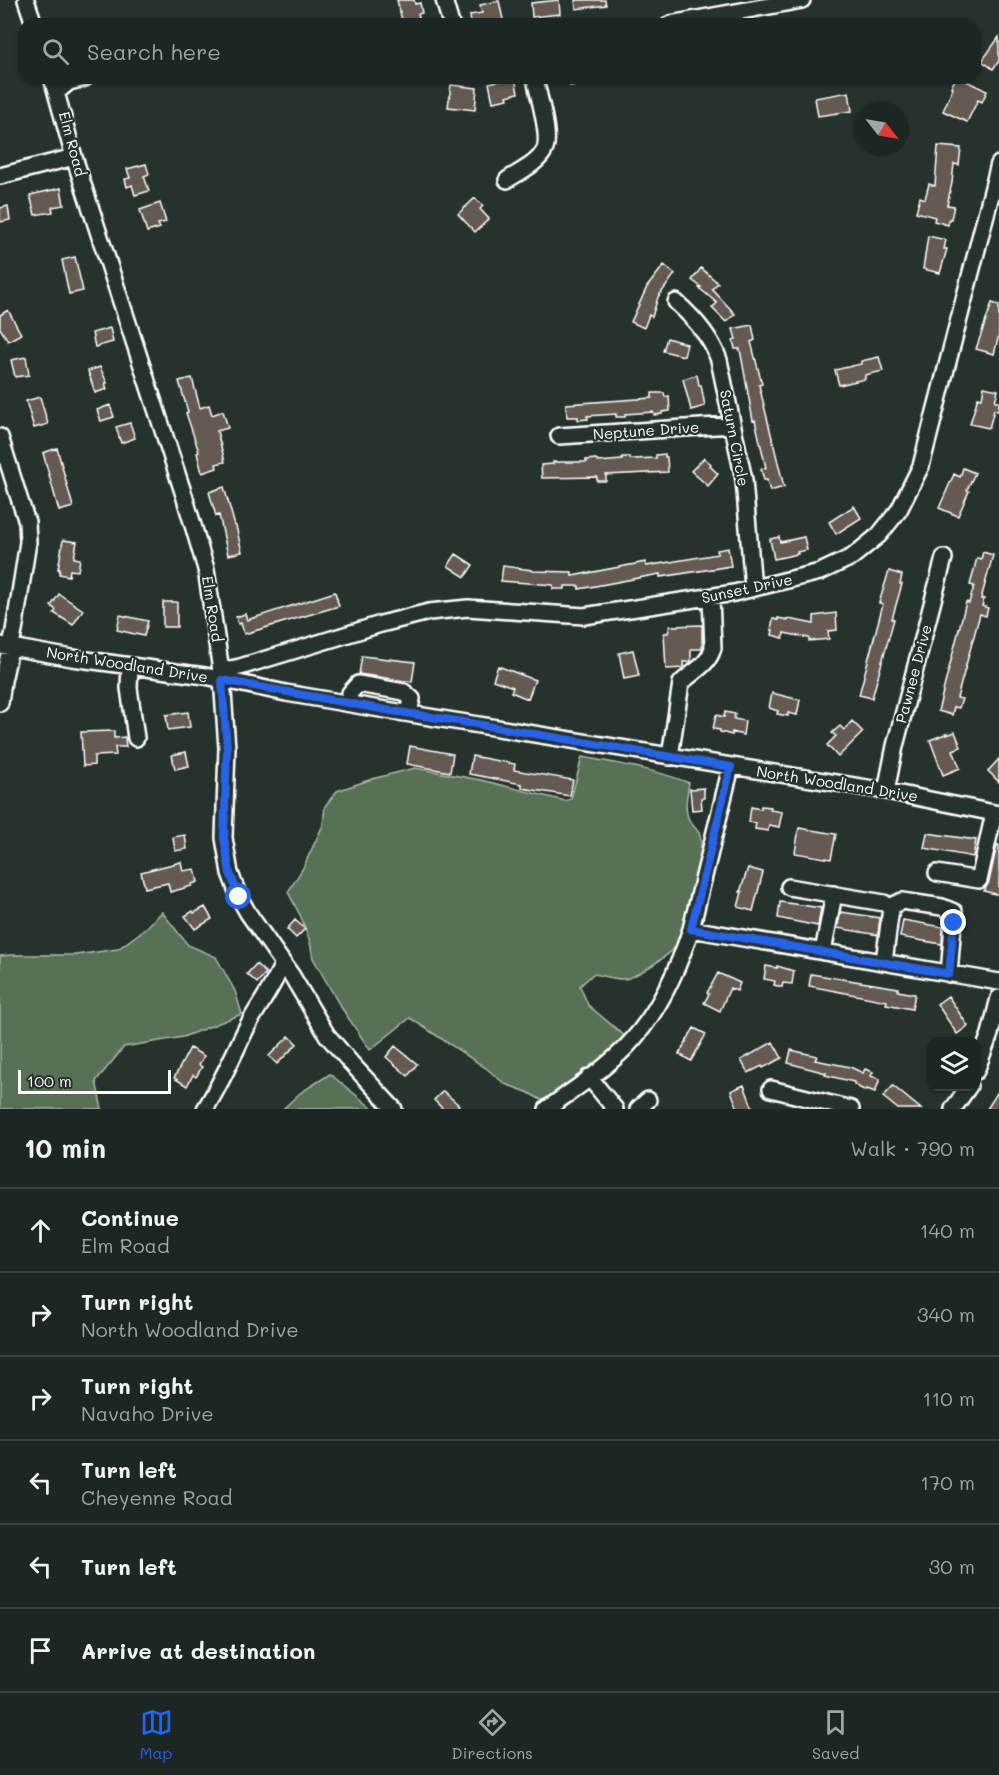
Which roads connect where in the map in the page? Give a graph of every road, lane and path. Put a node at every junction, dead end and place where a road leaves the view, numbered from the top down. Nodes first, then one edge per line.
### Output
1 (26, 0) edge
2 (444, 0) edge
3 (802, 0) edge
4 (32, 18) edge
5 (450, 18) edge
6 (703, 18) edge
7 (536, 84) edge
8 (55, 85) edge
9 (74, 157) junction
10 (999, 164) edge
11 (0, 176) edge
12 (507, 180) dead end
13 (676, 302) dead end
14 (732, 424) junction
15 (559, 436) dead end
16 (0, 437) edge
17 (944, 558) dead end
18 (753, 588) junction
19 (711, 597) junction
20 (5, 645) edge
21 (130, 666) junction
22 (221, 675) junction
23 (2, 681) edge
24 (390, 690) junction
25 (0, 703) edge
26 (349, 704) junction
27 (386, 710) junction
28 (409, 713) junction
29 (136, 738) dead end
30 (670, 757) junction
31 (731, 767) junction
32 (886, 791) junction
33 (996, 814) edge
34 (937, 873) dead end
35 (789, 887) dead end
36 (834, 894) junction
37 (890, 907) junction
38 (691, 929) junction
39 (824, 952) junction
40 (884, 962) junction
41 (283, 963) junction
42 (949, 974) junction
43 (999, 982) edge
44 (999, 998) edge
45 (981, 1058) edge
46 (589, 1077) junction
47 (771, 1089) dead end
48 (966, 1091) edge
49 (205, 1109) edge
50 (394, 1109) edge
51 (547, 1109) edge
52 (615, 1109) edge
53 (851, 1109) edge
54 (953, 1109) edge

1 - 4 street
2 - 5 street
3 - 6 street
7 - 12 street
8 - 9 street, Elm Road
9 - 11 street
9 - 22 street, Elm Road
10 - 18 street, Sunset Drive
13 - 14 street, Saturn Circle
14 - 15 street, Neptune Drive
14 - 18 street, Saturn Circle
16 - 20 street
17 - 32 street, Pawnee Drive
18 - 19 street, Sunset Drive
19 - 22 street, Sunset Drive
19 - 30 street
20 - 21 street, North Woodland Drive
20 - 23 street
21 - 22 street, North Woodland Drive
21 - 29 street
22 - 26 street, North Woodland Drive
22 - 41 street, Elm Road
23 - 25 street
24 - 26 street
24 - 27 street
24 - 28 street
26 - 27 street, North Woodland Drive
27 - 28 street, North Woodland Drive
28 - 30 street, North Woodland Drive
30 - 31 street, North Woodland Drive
31 - 32 street, North Woodland Drive
31 - 38 street
32 - 33 street, North Woodland Drive
33 - 34 street
35 - 36 street
36 - 37 street
36 - 39 street
37 - 40 street
37 - 42 street
38 - 39 street
38 - 46 street
39 - 40 street
40 - 42 street
41 - 49 street
41 - 50 street, Elm Road
42 - 43 street
44 - 45 street
46 - 51 street
46 - 52 street
47 - 53 street
48 - 54 street

